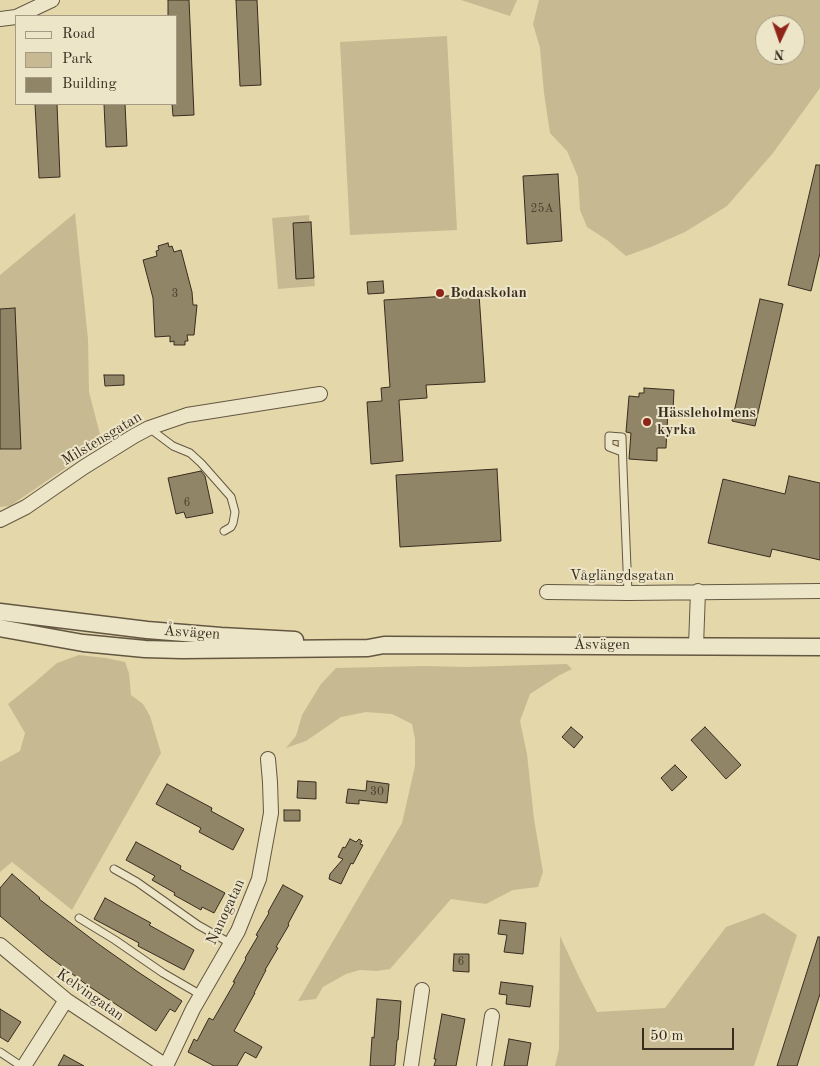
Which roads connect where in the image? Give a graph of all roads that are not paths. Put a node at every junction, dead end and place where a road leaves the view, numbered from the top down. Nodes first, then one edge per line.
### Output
1 (52, 0) edge
2 (18, 15) edge
3 (15, 16) edge
4 (0, 19) edge
5 (320, 394) dead end
6 (149, 428) junction
7 (622, 452) dead end
8 (0, 520) edge
9 (224, 531) dead end
10 (820, 590) edge
11 (698, 591) junction
12 (547, 592) dead end
13 (628, 593) junction
14 (0, 612) edge
15 (0, 628) edge
16 (384, 645) junction
17 (696, 646) junction
18 (820, 647) edge
19 (268, 759) dead end
20 (114, 869) dead end
21 (79, 918) dead end
22 (230, 943) junction
23 (0, 945) edge
24 (422, 990) dead end
25 (201, 995) junction
26 (66, 1000) junction
27 (492, 1016) dead end
28 (0, 1052) edge
29 (22, 1066) edge
30 (166, 1066) edge
31 (411, 1066) edge
32 (484, 1066) edge

1 - 2 street
3 - 4 street
5 - 6 street, Milstensgatan
6 - 8 street, Milstensgatan
6 - 9 lane
7 - 13 lane
10 - 11 street, Våglängdsgatan
11 - 13 street, Våglängdsgatan
11 - 17 street
12 - 13 street, Våglängdsgatan
14 - 16 street, Åsvägen
15 - 16 street, Åsvägen
16 - 17 street, Åsvägen
17 - 18 street, Åsvägen
19 - 22 street, Nanogatan
20 - 22 lane
21 - 25 lane
22 - 25 street, Nanogatan
23 - 26 street, Kelvingatan
24 - 31 street
25 - 30 street, Nanogatan
26 - 29 street
26 - 30 street, Kelvingatan
27 - 32 street
28 - 29 lane

